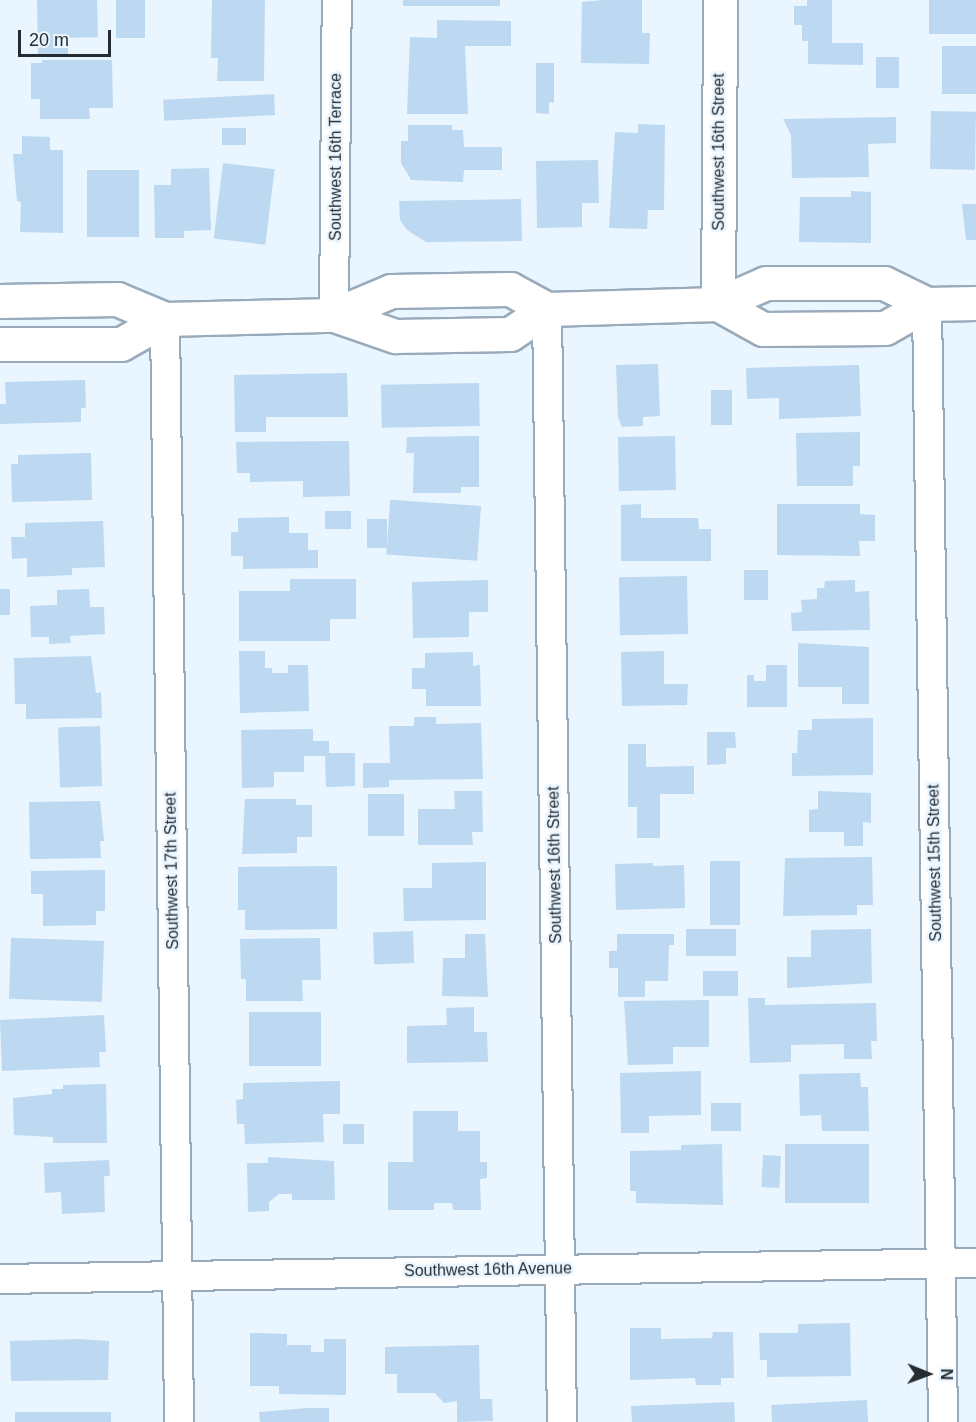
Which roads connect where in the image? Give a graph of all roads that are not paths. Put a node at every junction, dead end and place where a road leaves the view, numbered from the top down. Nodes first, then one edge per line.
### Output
1 (337, 0) edge
2 (720, 0) edge
3 (0, 301) edge
4 (976, 303) edge
5 (718, 304) junction
6 (927, 304) junction
7 (547, 309) junction
8 (334, 315) junction
9 (165, 319) junction
10 (0, 344) edge
11 (940, 1263) junction
12 (976, 1263) edge
13 (559, 1269) junction
14 (177, 1275) junction
15 (0, 1278) edge
16 (179, 1422) edge
17 (562, 1422) edge
18 (943, 1422) edge

1 - 8 street, Southwest 16th Terrace
2 - 5 main road, Southwest 16th Street
3 - 9 main road
4 - 6 main road
5 - 6 main road
5 - 6 main road
5 - 7 main road
6 - 11 street, Southwest 15th Street
7 - 8 main road
7 - 8 main road
7 - 13 street, Southwest 16th Street
8 - 9 main road
9 - 10 main road
9 - 14 street, Southwest 17th Street
11 - 12 street, Southwest 16th Avenue
11 - 13 street, Southwest 16th Avenue
11 - 18 street, Southwest 15th Street
13 - 14 street, Southwest 16th Avenue
13 - 17 street, Southwest 16th Street
14 - 15 street, Southwest 16th Avenue
14 - 16 street, Southwest 17th Street

